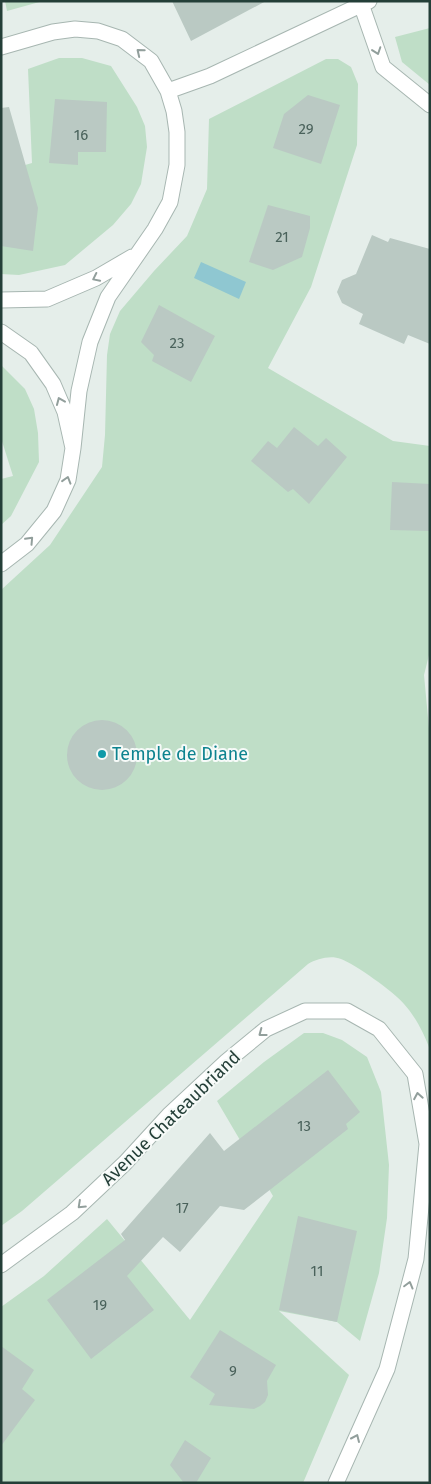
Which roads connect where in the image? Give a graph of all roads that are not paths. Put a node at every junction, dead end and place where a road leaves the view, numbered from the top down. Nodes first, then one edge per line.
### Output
1 (364, 2) edge
2 (1, 47) edge
3 (168, 91) junction
4 (430, 106) edge
5 (138, 254) junction
6 (1, 300) edge
7 (1, 332) edge
8 (73, 448) junction
9 (1, 564) edge
10 (428, 1145) edge
11 (1, 1265) edge
12 (336, 1483) edge

1 - 3 street
1 -> 4 street
3 -> 2 street
3 - 5 street
5 -> 6 street
5 - 8 street
8 -> 7 street
9 -> 8 street
10 -> 11 street, Avenue Chateaubriand
12 -> 10 street, Avenue Chateaubriand

